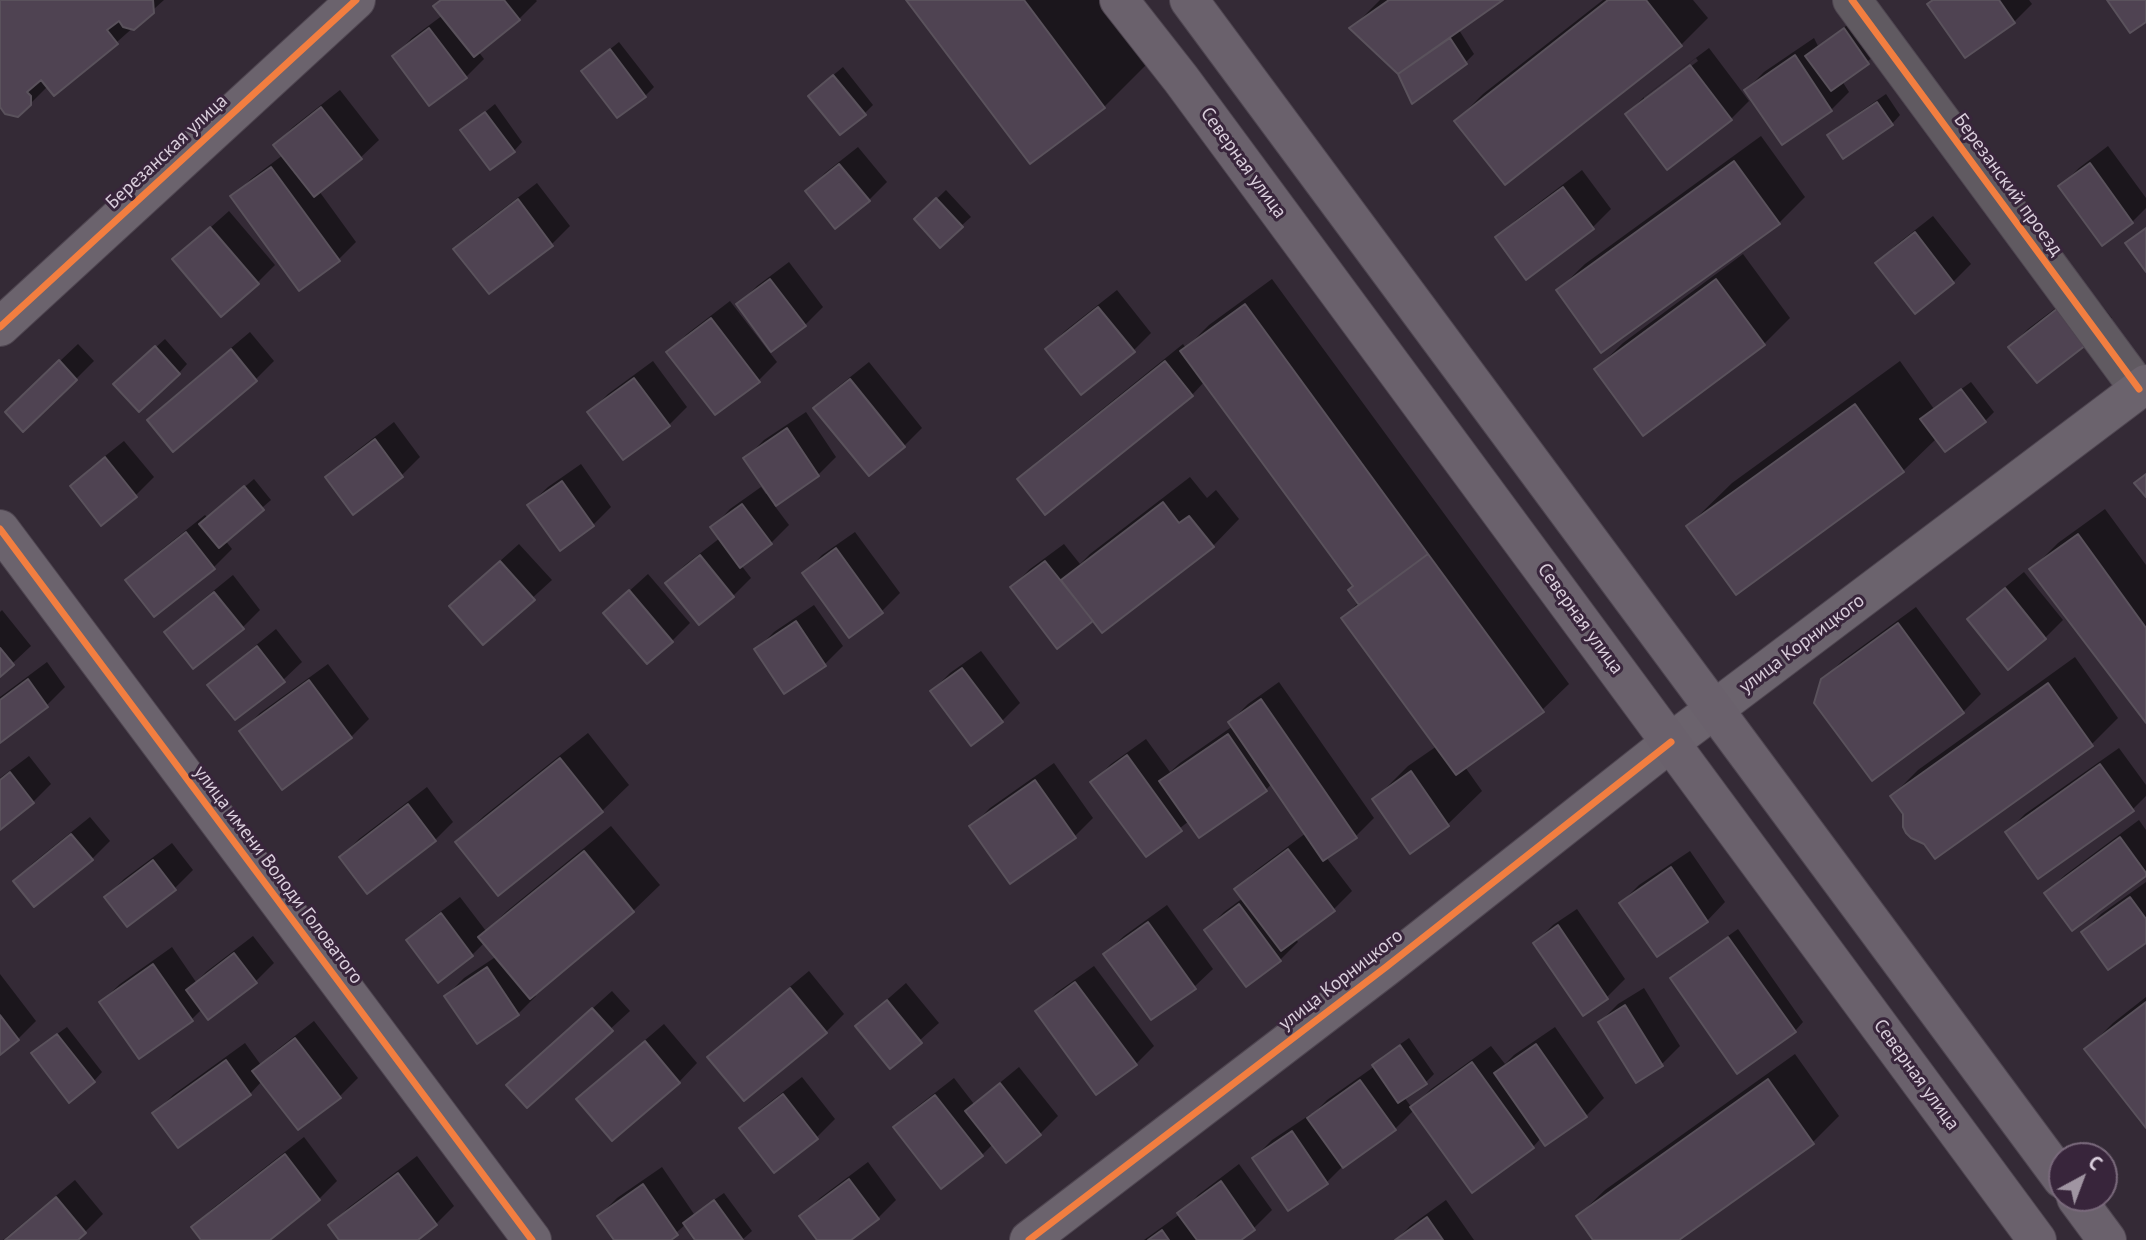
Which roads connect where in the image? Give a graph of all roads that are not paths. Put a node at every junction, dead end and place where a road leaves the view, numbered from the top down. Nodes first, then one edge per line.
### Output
1 (356, 0) edge
2 (1119, 0) edge
3 (1189, 0) edge
4 (1852, 0) edge
5 (0, 327) edge
6 (2143, 387) edge
7 (0, 529) edge
8 (1713, 711) junction
9 (1671, 743) junction
10 (2048, 1160) edge
11 (2086, 1212) edge
12 (532, 1240) edge
13 (1029, 1240) edge
14 (2037, 1240) edge
15 (2107, 1240) edge

1 - 5 street, Березанская улица
2 - 9 main road, Северная улица
3 - 8 main road
4 - 6 street, Березанский проезд
6 - 8 street, улица Корницкого
7 - 12 street, улица имени Володи Головатого
8 - 9 street, улица Корницкого
8 - 10 main road
9 - 13 street, улица Корницкого
9 - 14 main road, Северная улица
11 - 15 main road

